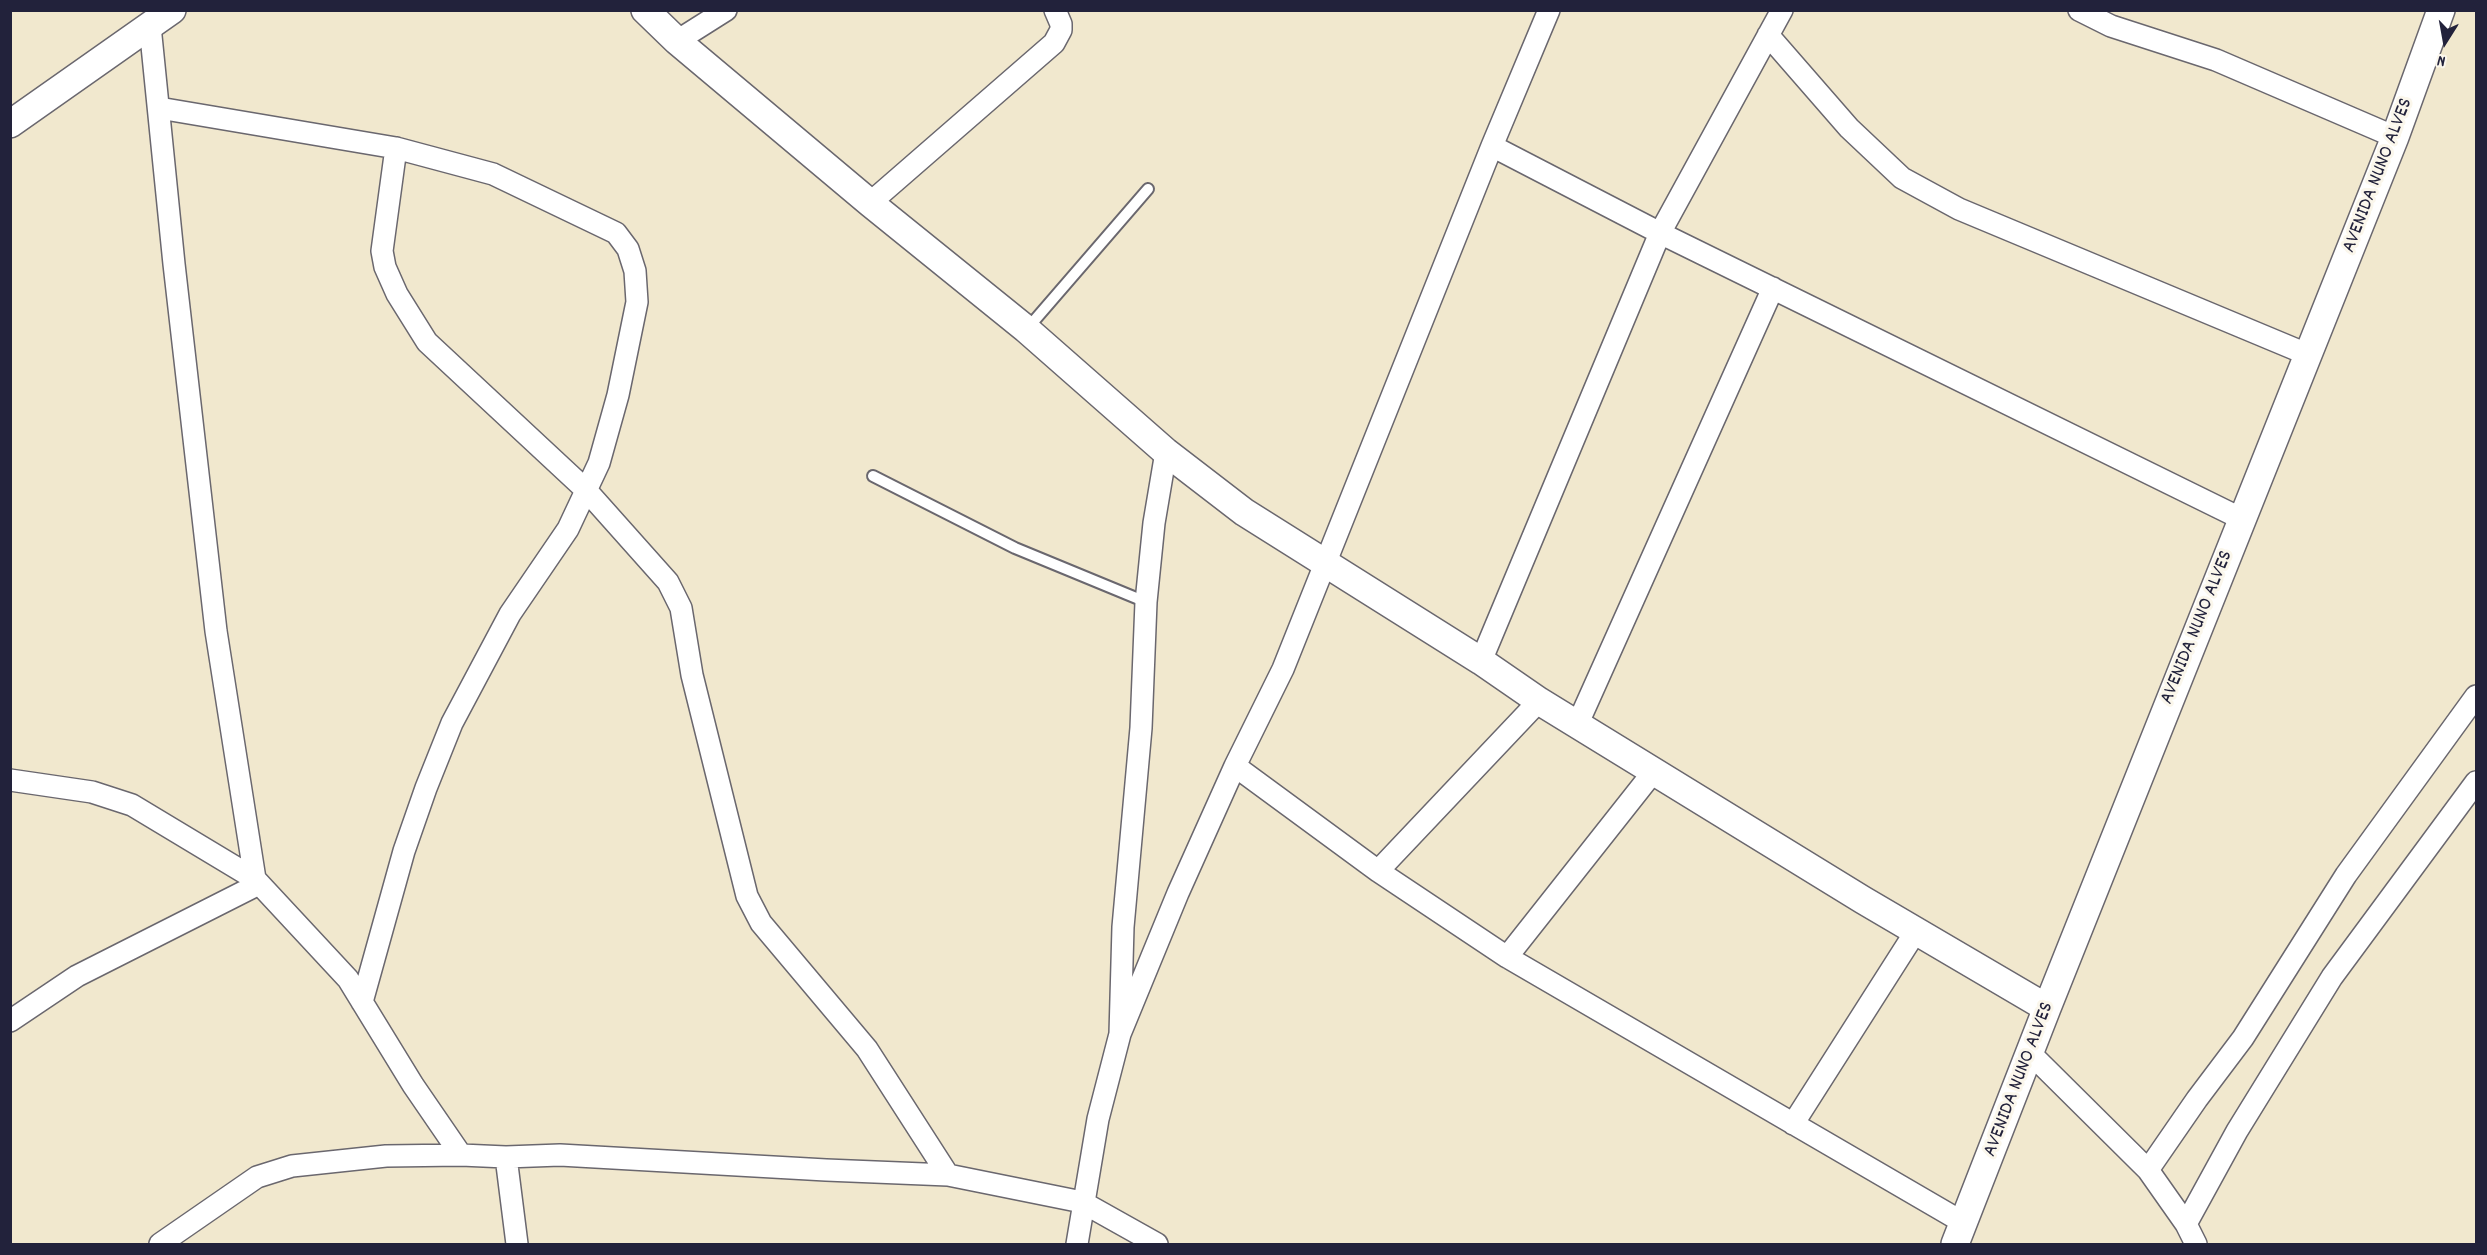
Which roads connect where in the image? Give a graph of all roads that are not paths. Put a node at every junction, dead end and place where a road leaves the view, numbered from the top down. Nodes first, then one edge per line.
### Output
1 (726, 10) edge
2 (1055, 10) edge
3 (1549, 10) edge
4 (1782, 10) edge
5 (2079, 10) edge
6 (2441, 10) edge
7 (648, 12) edge
8 (161, 18) edge
9 (1768, 35) junction
10 (677, 41) junction
11 (159, 108) junction
12 (10, 124) edge
13 (2395, 137) junction
14 (1492, 146) junction
15 (396, 148) junction
16 (1148, 189) dead end
17 (870, 203) junction
18 (1660, 233) junction
19 (1773, 288) junction
20 (1026, 329) junction
21 (2309, 355) junction
22 (1166, 452) junction
23 (873, 476) dead end
24 (586, 490) junction
25 (2242, 519) junction
26 (1324, 563) junction
27 (1146, 602) junction
28 (1481, 661) junction
29 (2476, 696) edge
30 (1539, 701) junction
31 (1578, 723) junction
32 (1235, 766) junction
33 (1654, 771) junction
34 (10, 780) edge
35 (2476, 782) edge
36 (1378, 871) junction
37 (257, 881) junction
38 (1916, 931) junction
39 (1507, 957) junction
40 (362, 1002) junction
41 (2047, 1008) junction
42 (10, 1021) edge
43 (1120, 1034) junction
44 (2030, 1053) junction
45 (1793, 1124) junction
46 (461, 1155) junction
47 (506, 1157) junction
48 (2148, 1170) junction
49 (948, 1175) junction
50 (1082, 1202) junction
51 (2186, 1224) junction
52 (1960, 1234) edge
53 (160, 1245) edge
54 (517, 1245) edge
55 (1077, 1245) edge
56 (1157, 1245) edge
57 (2196, 1245) edge

1 - 10 street
2 - 17 street
3 - 14 street
4 - 9 street
5 - 13 street
6 - 13 street, AVENIDA NUNO ALVES
7 - 10 street
8 - 11 street
8 - 12 street
9 - 18 street
9 - 21 street
10 - 17 street
11 - 15 street
11 - 37 street
13 - 21 street, AVENIDA NUNO ALVES
14 - 18 street
14 - 26 street
15 - 24 street
15 - 24 street
16 - 20 lane
17 - 20 street
18 - 19 street
18 - 28 street
19 - 25 street
19 - 31 street
20 - 22 street
21 - 25 street, AVENIDA NUNO ALVES
22 - 26 street
22 - 27 street
23 - 27 lane
24 - 40 street
24 - 49 street
25 - 41 street, AVENIDA NUNO ALVES
26 - 28 street
26 - 32 street
27 - 43 street
28 - 30 street
29 - 48 street
30 - 31 street
30 - 36 street
31 - 33 street
32 - 36 street
32 - 43 street
33 - 38 street
33 - 39 street
34 - 37 street
35 - 51 street
36 - 39 street
37 - 40 street
37 - 42 street
38 - 41 street
38 - 45 street
39 - 45 street
40 - 46 street
41 - 44 street, AVENIDA NUNO ALVES
43 - 50 street
44 - 48 street
44 - 52 street, AVENIDA NUNO ALVES
45 - 52 street
46 - 47 street
46 - 53 street
47 - 49 street
47 - 54 street
48 - 51 street
49 - 50 street
50 - 55 street
50 - 56 street
51 - 57 street

